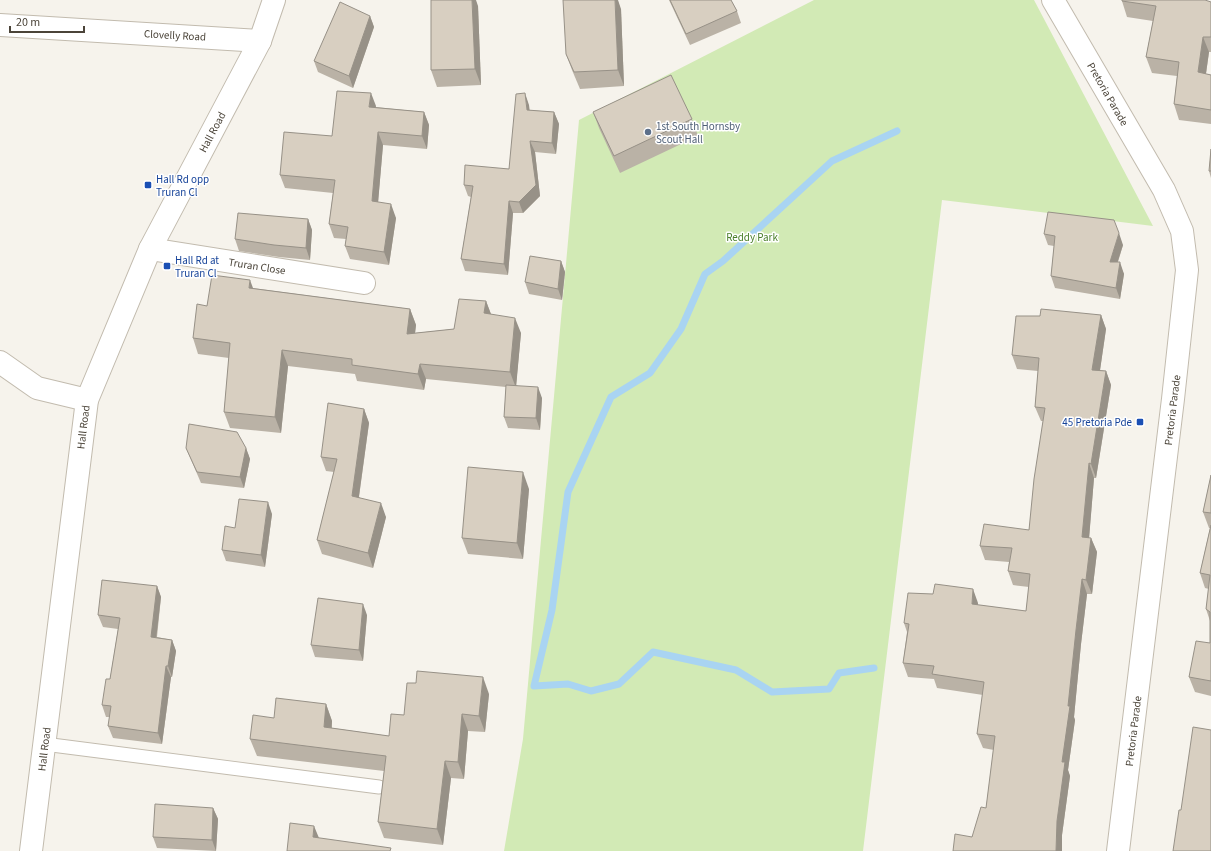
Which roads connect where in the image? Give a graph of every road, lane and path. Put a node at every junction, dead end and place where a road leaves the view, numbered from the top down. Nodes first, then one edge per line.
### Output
1 (274, 0) edge
2 (1054, 0) edge
3 (0, 25) edge
4 (260, 41) junction
5 (150, 249) junction
6 (364, 283) dead end
7 (0, 362) edge
8 (86, 400) junction
9 (44, 744) junction
10 (379, 787) dead end
11 (31, 851) edge
12 (1118, 851) edge

1 - 4 street
2 - 12 street, Pretoria Parade
3 - 4 street, Clovelly Road
4 - 5 street, Hall Road
5 - 6 street, Truran Close
5 - 8 street, Hall Road
7 - 8 street
8 - 9 street, Hall Road
9 - 10 lane
9 - 11 street, Hall Road

